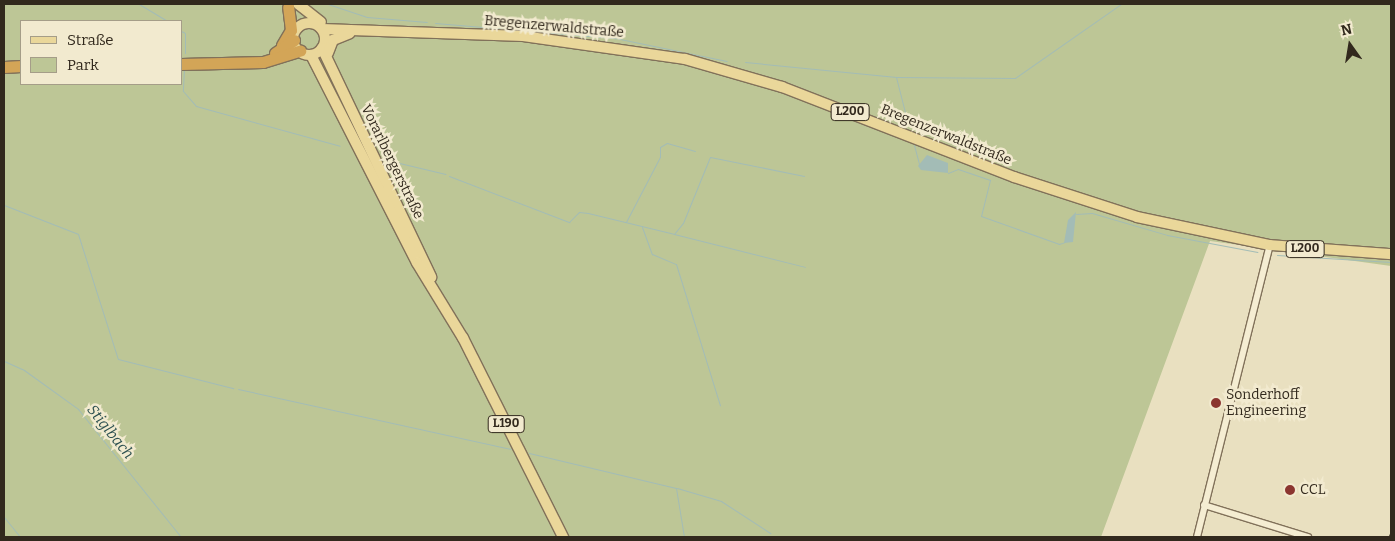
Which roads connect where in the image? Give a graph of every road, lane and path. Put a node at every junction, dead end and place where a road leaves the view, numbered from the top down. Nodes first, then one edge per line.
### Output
1 (292, 5) edge
2 (310, 23) junction
3 (360, 28) junction
4 (322, 29) junction
5 (342, 30) junction
6 (295, 34) junction
7 (323, 45) junction
8 (305, 53) junction
9 (269, 55) junction
10 (281, 57) junction
11 (182, 59) edge
12 (20, 60) edge
13 (4, 61) edge
14 (182, 64) edge
15 (4, 66) edge
16 (20, 66) edge
17 (324, 68) junction
18 (1270, 245) junction
19 (1391, 254) edge
20 (1204, 505) junction
21 (563, 537) edge
22 (1197, 537) edge
23 (1308, 537) edge

1 - 2 main road
1 - 3 main road
1 - 6 main road, L190
1 - 9 highway
2 - 4 main road
2 - 6 main road
3 - 5 main road, Bregenzerwaldstraße / L200
3 - 17 main road
3 - 18 main road, Bregenzerwaldstraße / L200
4 - 5 main road, Bregenzerwaldstraße / L200
4 - 7 main road, Vorarlbergerstraße / L190
5 - 7 main road, Bregenzerwaldstraße / L200
6 - 8 main road, Vorarlbergerstraße / L190
6 - 9 highway
7 - 8 main road
7 - 17 main road, Vorarlbergerstraße / L190
8 - 10 highway
8 - 17 main road, Vorarlbergerstraße / L190
9 - 11 highway
10 - 14 highway
10 - 17 main road
12 - 13 highway
15 - 16 highway
17 - 21 main road, Vorarlbergerstraße / L190
18 - 19 main road, Bregenzerwaldstraße / L200
18 - 20 street
20 - 22 street
20 - 23 street

